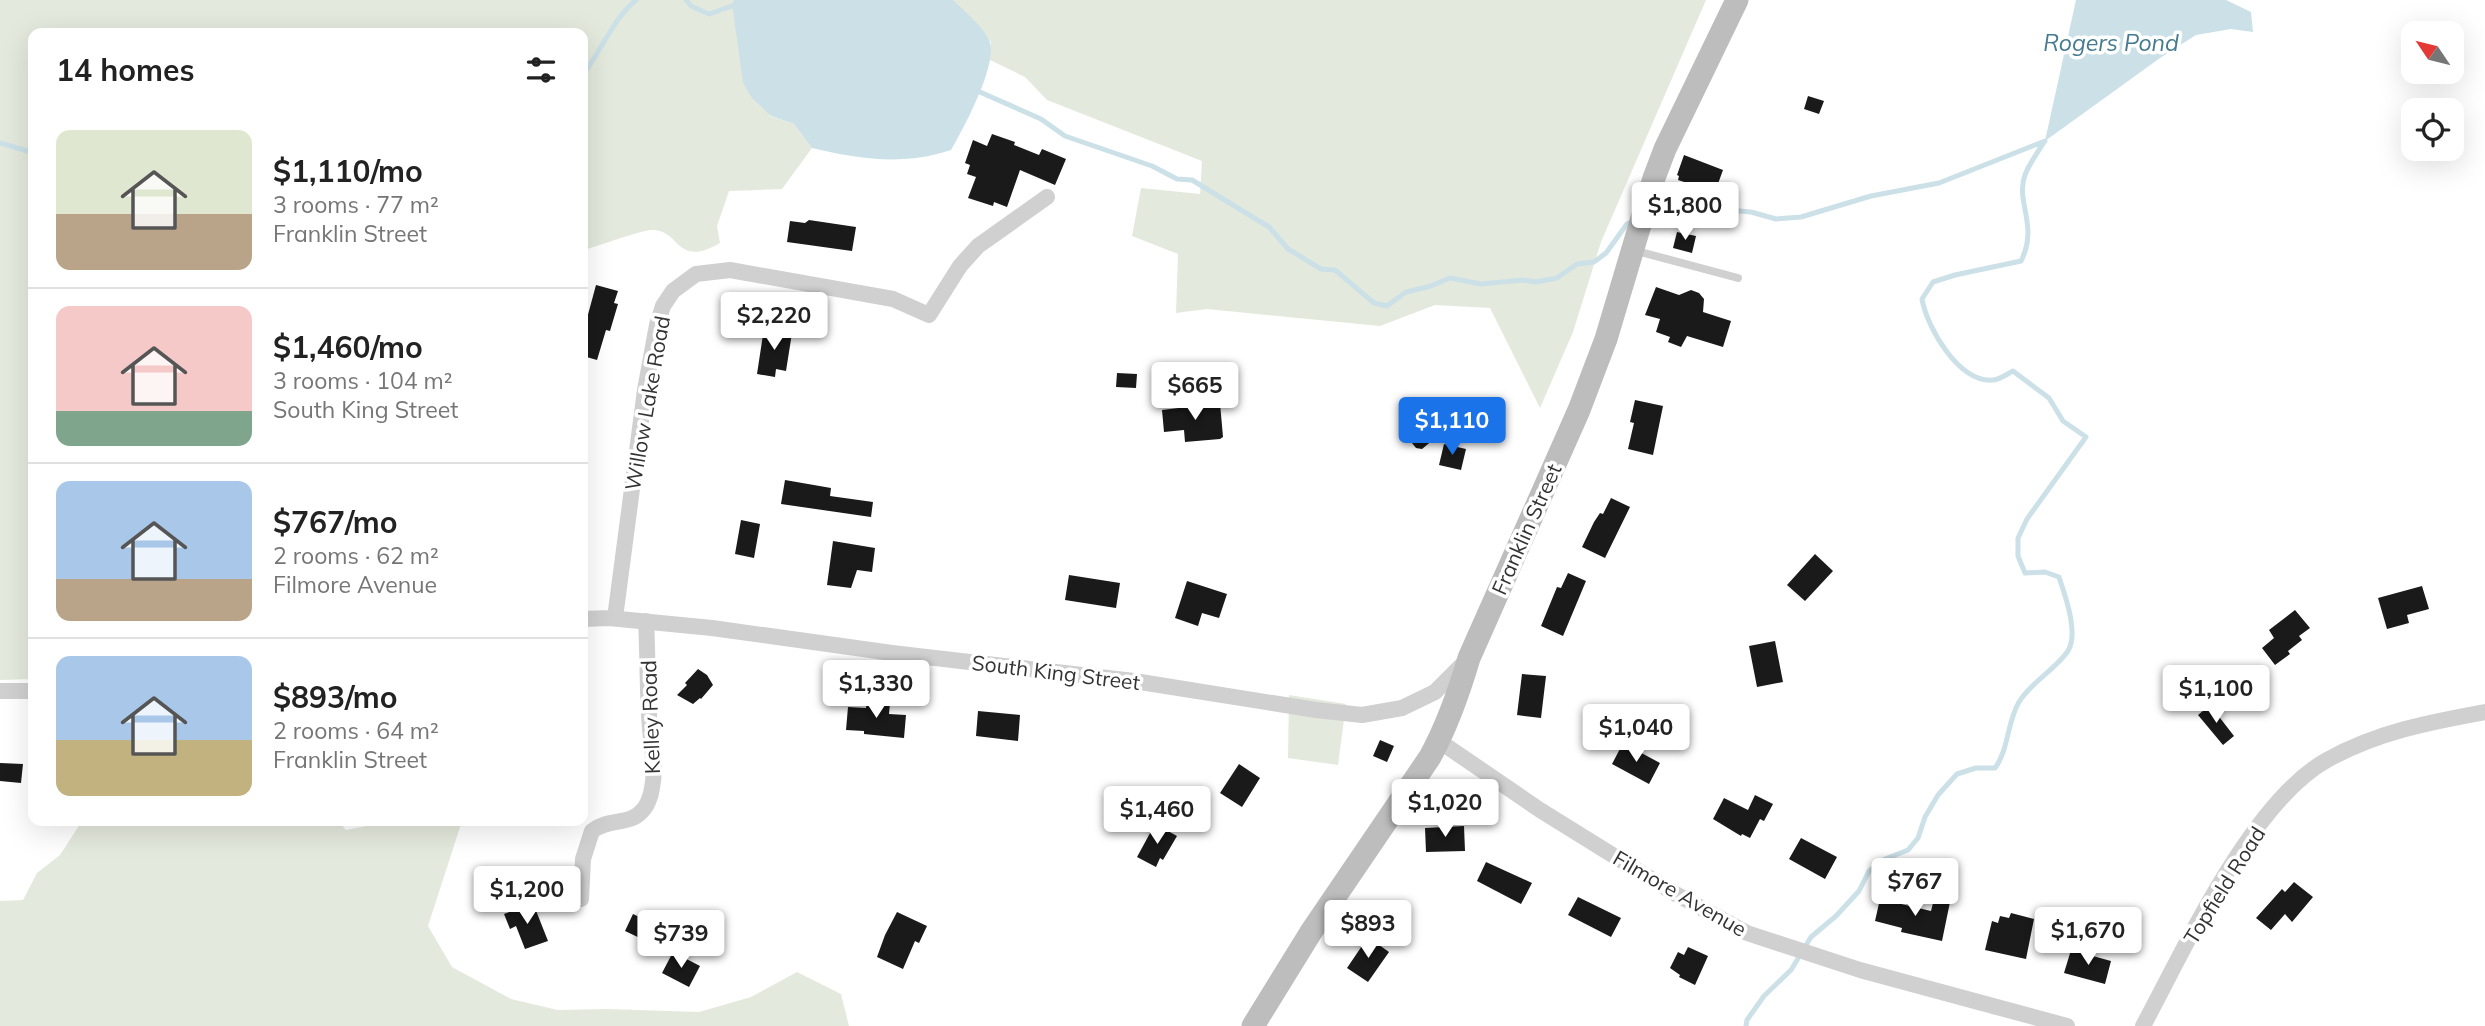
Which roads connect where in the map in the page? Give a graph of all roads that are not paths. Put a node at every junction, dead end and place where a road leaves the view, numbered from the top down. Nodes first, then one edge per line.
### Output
1 (1737, 0) edge
2 (1046, 197) dead end
3 (1633, 250) junction
4 (1738, 278) dead end
5 (615, 618) junction
6 (588, 619) edge
7 (646, 621) junction
8 (1469, 658) junction
9 (0, 691) edge
10 (28, 691) edge
11 (2485, 712) edge
12 (1439, 741) junction
13 (581, 899) dead end
14 (1253, 1026) edge
15 (2067, 1026) edge
16 (2143, 1026) edge

1 - 3 main road, Franklin Street
2 - 5 street, Willow Lake Road
3 - 4 lane
3 - 8 main road, Franklin Street
5 - 6 street, South King Street
5 - 7 street, South King Street
7 - 8 street, South King Street
7 - 13 street, Kelley Road
8 - 12 main road, Franklin Street
9 - 10 street
11 - 16 street, Topfield Road
12 - 14 main road, Franklin Street
12 - 15 street, Filmore Avenue

